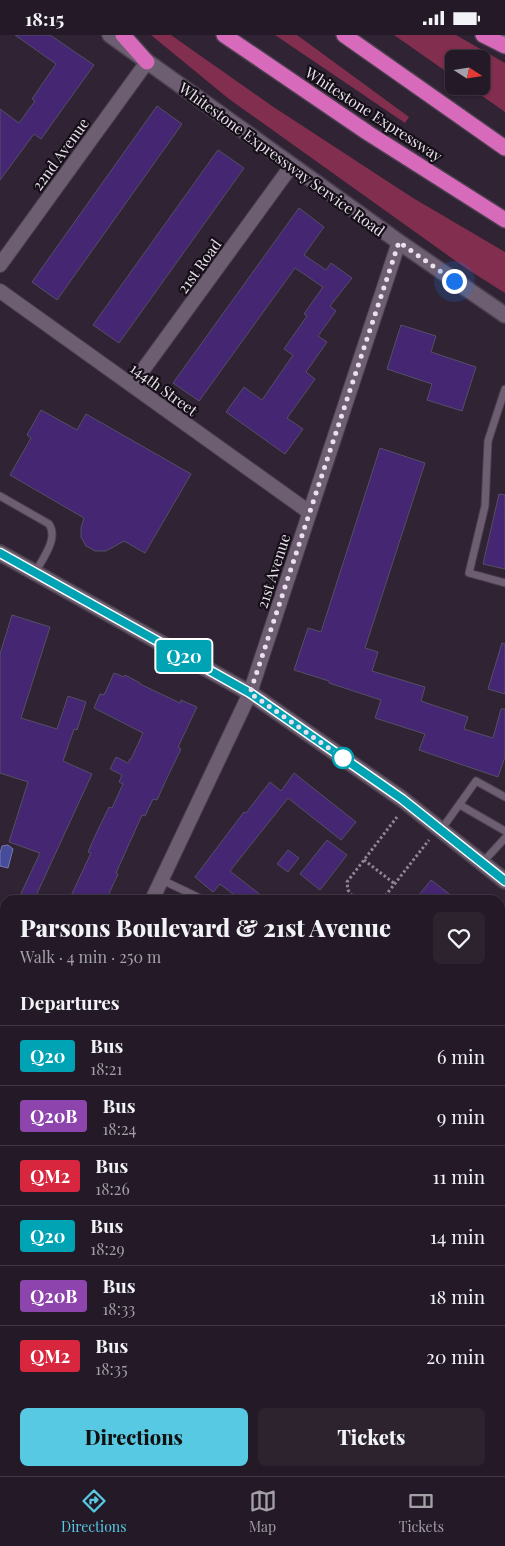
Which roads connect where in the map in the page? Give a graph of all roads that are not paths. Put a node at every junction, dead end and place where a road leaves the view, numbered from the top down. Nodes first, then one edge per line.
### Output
1 (110, 35) edge
2 (123, 35) edge
3 (224, 35) edge
4 (344, 35) edge
5 (483, 35) edge
6 (505, 46) edge
7 (147, 62) junction
8 (505, 148) edge
9 (292, 165) junction
10 (505, 220) edge
11 (399, 242) junction
12 (0, 265) edge
13 (0, 291) edge
14 (505, 315) edge
15 (132, 385) junction
16 (505, 389) edge
17 (0, 496) edge
18 (309, 512) junction
19 (0, 553) edge
20 (35, 573) junction
21 (505, 583) edge
22 (250, 693) junction
23 (505, 797) edge
24 (460, 805) junction
25 (441, 830) junction
26 (505, 831) edge
27 (505, 838) edge
28 (483, 862) junction
29 (162, 880) junction
30 (505, 881) edge
31 (154, 895) edge
32 (194, 895) edge

1 - 7 street, Whitestone Expressway Service Road
2 - 7 highway
3 - 10 highway, Whitestone Expressway
4 - 8 highway
5 - 6 highway
7 - 9 street, Whitestone Expressway Service Road
7 - 12 street, 22nd Avenue
9 - 11 street, Whitestone Expressway Service Road
9 - 15 street, 21st Road
11 - 14 street, Whitestone Expressway Service Road
11 - 18 street, 21st Avenue
13 - 15 street, 144th Street
15 - 18 street, 144th Street
16 - 21 lane
17 - 20 lane
18 - 22 street, 21st Avenue
19 - 20 street
20 - 22 street
22 - 25 street
22 - 29 street, 21st Avenue
23 - 24 lane
24 - 25 lane
24 - 26 lane
25 - 28 street
27 - 28 lane
28 - 30 street
29 - 31 street, 21st Avenue
29 - 32 lane

